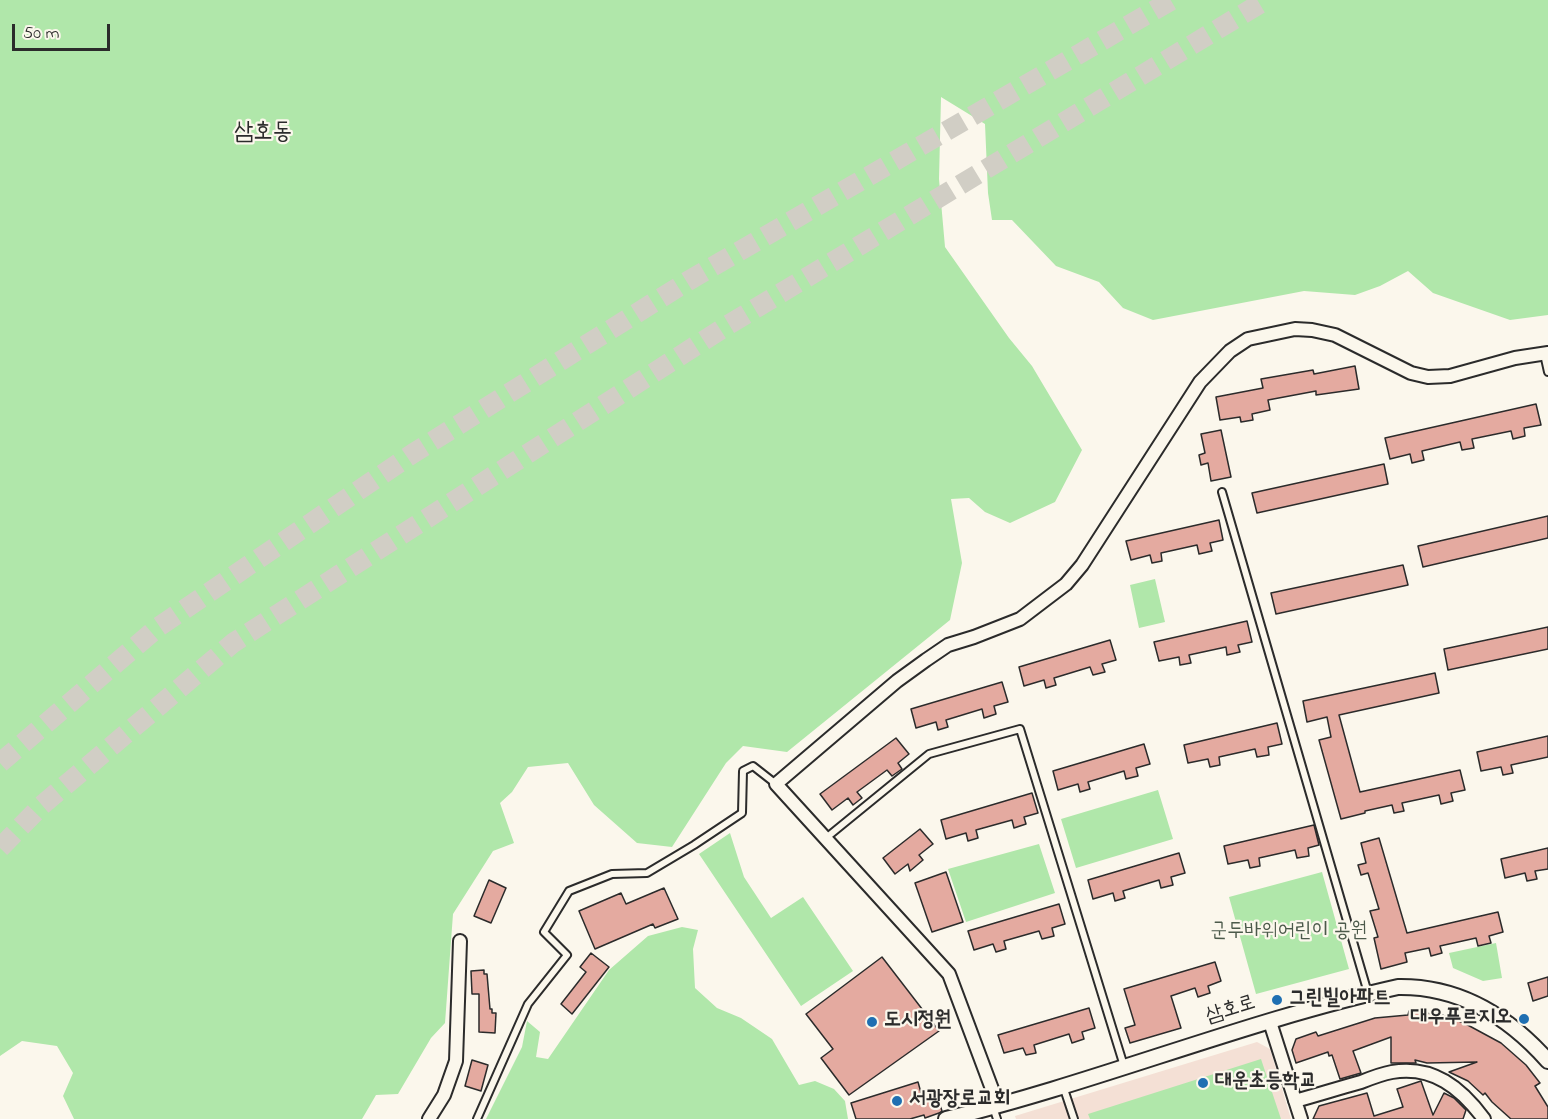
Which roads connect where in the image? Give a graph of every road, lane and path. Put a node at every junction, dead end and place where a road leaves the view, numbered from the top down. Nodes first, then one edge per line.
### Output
1 (1546, 353) edge
2 (1548, 372) edge
3 (1222, 492) dead end
4 (777, 784) junction
5 (826, 838) junction
6 (460, 941) dead end
7 (1368, 993) junction
8 (1270, 1022) junction
9 (1548, 1061) edge
10 (1124, 1067) junction
11 (1063, 1085) junction
12 (1295, 1101) junction
13 (996, 1111) edge
14 (1482, 1118) edge
15 (429, 1119) edge
16 (477, 1119) edge
17 (946, 1119) edge
18 (1074, 1119) edge
19 (1301, 1119) edge

1 - 2 lane
1 - 4 street
3 - 7 lane
4 - 5 street
4 - 16 lane
5 - 10 lane
5 - 13 street
6 - 15 street
7 - 8 street, 삼호로
7 - 9 street, 삼호로
8 - 10 street, 삼호로
8 - 12 street
10 - 11 street, 삼호로
11 - 13 street, 삼호로
11 - 18 lane
12 - 14 street
12 - 19 street
13 - 17 street, 삼호로

